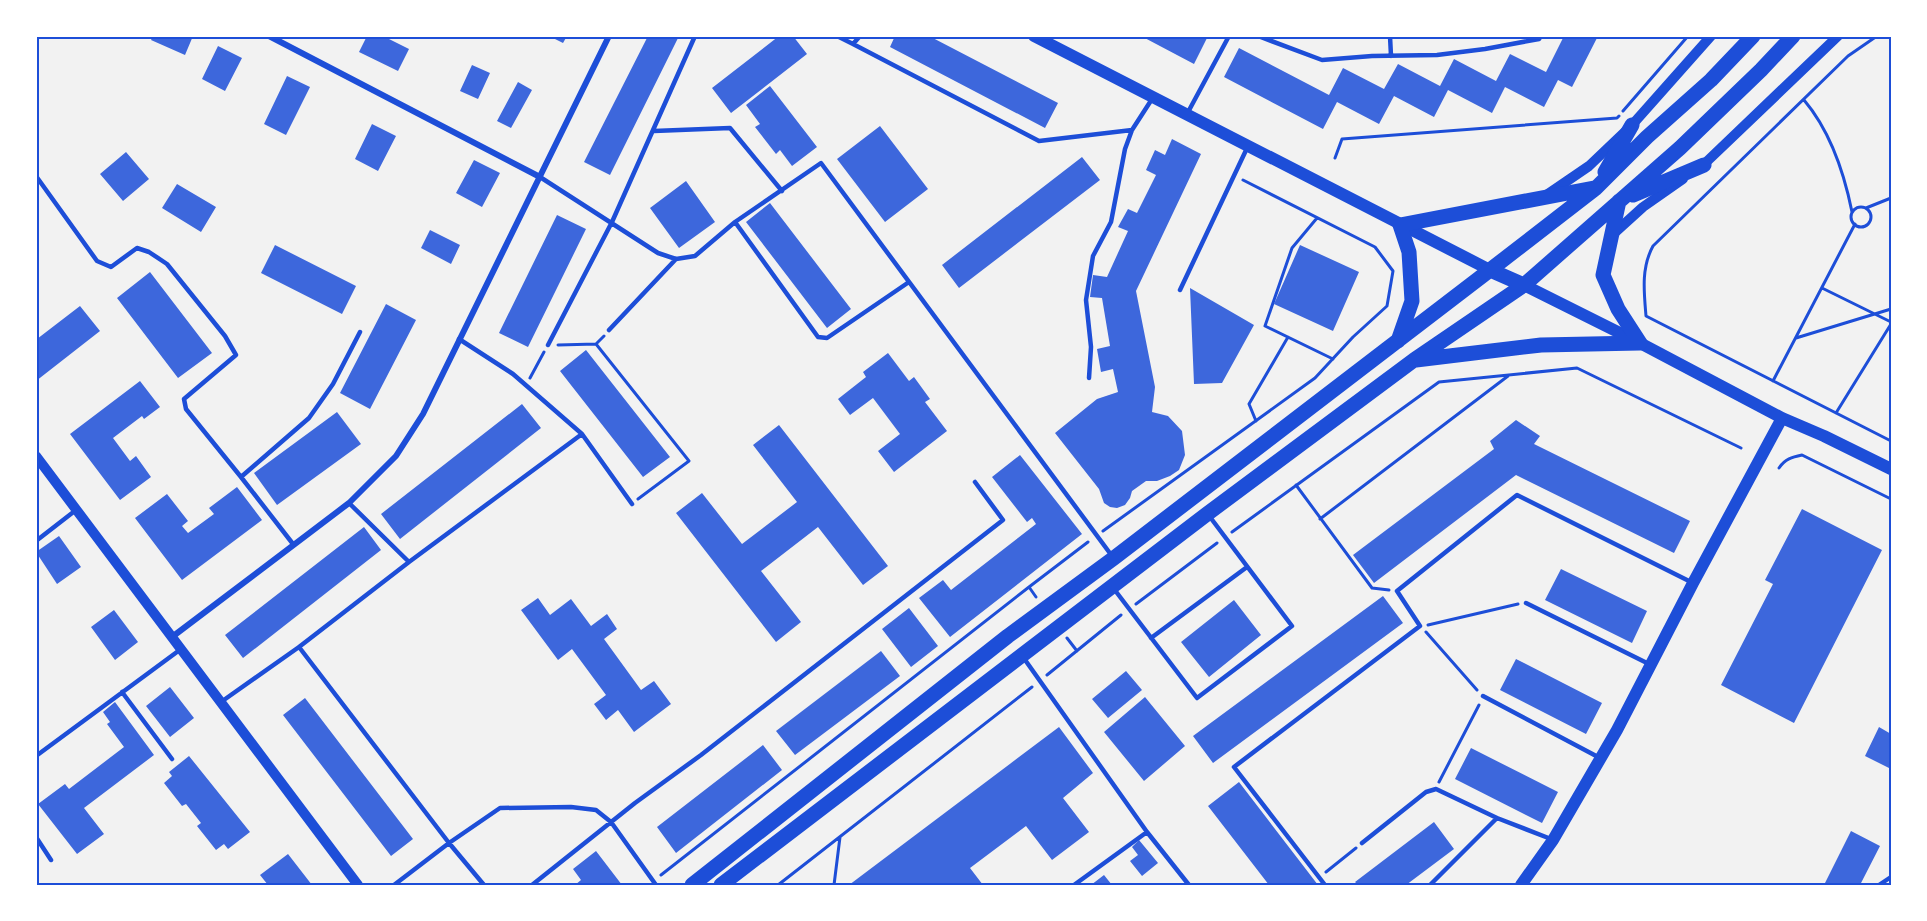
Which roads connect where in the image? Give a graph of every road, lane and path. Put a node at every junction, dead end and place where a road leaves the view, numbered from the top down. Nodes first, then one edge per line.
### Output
1 (269, 36) edge
2 (609, 36) edge
3 (695, 36) edge
4 (837, 36) edge
5 (860, 36) edge
6 (1034, 36) edge
7 (1229, 36) edge
8 (1258, 36) edge
9 (1390, 36) edge
10 (1541, 36) edge
11 (1688, 36) edge
12 (1711, 36) edge
13 (1753, 36) edge
14 (1793, 36) edge
15 (1838, 36) edge
16 (1877, 36) edge
17 (853, 44) junction
18 (1391, 56) junction
19 (1153, 97) junction
20 (1804, 100) junction
21 (1187, 114) junction
22 (1632, 125) junction
23 (654, 130) junction
24 (1132, 130) junction
25 (1248, 146) junction
26 (1335, 158) dead end
27 (1704, 165) junction
28 (1234, 175) junction
29 (36, 176) edge
30 (540, 177) junction
31 (1596, 188) junction
32 (782, 191) junction
33 (1545, 196) junction
34 (1891, 198) edge
35 (1619, 201) junction
36 (1866, 208) junction
37 (1852, 212) junction
38 (1317, 218) junction
39 (612, 222) junction
40 (735, 222) junction
41 (1855, 224) junction
42 (1400, 225) junction
43 (1611, 237) junction
44 (676, 259) junction
45 (1490, 270) junction
46 (909, 282) junction
47 (1524, 285) junction
48 (1822, 288) junction
49 (1180, 290) dead end
50 (1891, 309) edge
51 (1874, 314) junction
52 (1891, 323) edge
53 (609, 330) joint
54 (360, 332) dead end
55 (1288, 337) junction
56 (1796, 338) junction
57 (459, 339) junction
58 (1398, 341) junction
59 (1641, 343) junction
60 (596, 344) junction
61 (548, 345) junction
62 (1333, 358) junction
63 (1413, 360) junction
64 (1509, 375) junction
65 (1089, 378) dead end
66 (1773, 381) junction
67 (526, 385) junction
68 (1836, 413) junction
69 (1782, 418) junction
70 (1256, 421) junction
71 (582, 434) junction
72 (1891, 441) edge
73 (1741, 448) dead end
74 (36, 456) edge
75 (1779, 468) dead end
76 (1891, 469) edge
77 (241, 477) junction
78 (975, 482) dead end
79 (1296, 485) junction
80 (1891, 499) edge
81 (348, 503) junction
82 (632, 504) joint
83 (76, 510) junction
84 (1207, 514) junction
85 (1320, 519) junction
86 (1097, 536) junction
87 (1224, 537) junction
88 (36, 541) edge
89 (293, 544) junction
90 (1114, 558) junction
91 (409, 562) junction
92 (1248, 567) junction
93 (1693, 584) junction
94 (1112, 586) junction
95 (1029, 587) junction
96 (1397, 591) junction
97 (1526, 603) joint
98 (1045, 609) junction
99 (1129, 609) junction
100 (1420, 626) junction
101 (1059, 627) junction
102 (1008, 636) junction
103 (172, 637) junction
104 (1151, 638) junction
105 (299, 647) junction
106 (181, 649) junction
107 (1077, 651) junction
108 (1021, 655) junction
109 (1650, 665) junction
110 (1040, 681) junction
111 (122, 692) junction
112 (1483, 696) junction
113 (221, 702) junction
114 (36, 756) edge
115 (1600, 758) junction
116 (172, 759) dead end
117 (1436, 789) junction
118 (1497, 818) junction
119 (610, 822) junction
120 (1147, 832) junction
121 (36, 837) edge
122 (840, 837) junction
123 (1553, 840) junction
124 (449, 843) junction
125 (1362, 843) joint
126 (51, 860) dead end
127 (1320, 877) junction
128 (1891, 877) edge
129 (654, 883) edge
130 (358, 885) edge
131 (394, 885) edge
132 (484, 885) edge
133 (532, 885) edge
134 (692, 885) edge
135 (721, 885) edge
136 (778, 885) edge
137 (834, 885) edge
138 (1074, 885) edge
139 (1189, 885) edge
140 (1325, 885) edge
141 (1430, 885) edge
142 (1521, 885) edge
143 (1879, 885) edge

1 - 30 street
2 - 30 street
3 - 23 lane
4 - 17 lane
5 - 17 lane
6 - 19 main road
7 - 21 lane
8 - 18 lane
9 - 18 lane
10 - 18 lane
11 - 26 path
12 - 22 street
13 - 31 main road
14 - 35 main road
15 - 27 street
16 - 20 path
17 - 24 lane
19 - 21 main road
19 - 24 lane
20 - 37 path
20 - 66 path
21 - 25 main road
22 - 31 main road
22 - 33 street
23 - 32 lane
23 - 39 lane
24 - 65 lane
25 - 28 lane
25 - 42 main road
27 - 35 main road
27 - 43 street
28 - 38 path
28 - 49 lane
29 - 77 lane
30 - 39 lane
30 - 57 street
31 - 33 main road
31 - 45 main road
32 - 40 lane
32 - 46 lane
33 - 42 main road
34 - 36 path
35 - 43 main road
35 - 47 main road
36 - 37 path
36 - 41 path
37 - 41 path
38 - 55 path
38 - 62 path
39 - 44 lane
39 - 61 lane
40 - 44 lane
40 - 46 lane
41 - 48 path
42 - 45 main road
42 - 58 main road
43 - 59 main road
44 - 53 lane
45 - 47 main road
45 - 58 main road
46 - 86 lane
47 - 59 main road
47 - 63 main road
48 - 51 path
48 - 56 path
50 - 51 path
51 - 52 path
51 - 56 path
52 - 68 path
53 - 60 path
54 - 77 lane
55 - 62 path
55 - 70 path
56 - 66 path
57 - 67 lane
57 - 81 street
58 - 90 main road
59 - 63 main road
59 - 69 main road
60 - 61 path
60 - 82 path
61 - 67 path
62 - 70 path
63 - 84 main road
64 - 73 path
64 - 79 path
64 - 85 path
66 - 68 path
67 - 71 lane
68 - 72 path
69 - 76 main road
69 - 93 main road
70 - 86 path
71 - 82 lane
71 - 91 lane
74 - 83 street
75 - 80 path
77 - 89 lane
78 - 119 lane
79 - 85 path
79 - 87 path
81 - 89 street
81 - 91 lane
83 - 88 lane
83 - 103 street
84 - 87 lane
84 - 94 main road
85 - 96 path
86 - 90 lane
86 - 95 path
87 - 92 lane
87 - 99 path
89 - 103 street
90 - 98 main road
91 - 105 lane
92 - 104 lane
92 - 104 lane
93 - 96 lane
93 - 109 main road
94 - 99 lane
94 - 101 main road
95 - 98 path
95 - 129 path
96 - 100 lane
97 - 100 path
97 - 109 lane
98 - 102 main road
99 - 104 lane
99 - 107 path
100 - 112 path
100 - 127 lane
101 - 107 path
101 - 108 main road
102 - 108 main road
102 - 134 main road
103 - 106 street
105 - 113 lane
105 - 124 lane
106 - 111 lane
106 - 113 street
107 - 110 path
108 - 110 lane
108 - 135 main road
109 - 115 main road
110 - 120 lane
110 - 122 path
111 - 114 lane
111 - 116 lane
112 - 115 lane
112 - 117 path
113 - 130 street
115 - 123 main road
117 - 118 lane
117 - 125 lane
118 - 123 lane
118 - 141 lane
119 - 124 lane
119 - 129 lane
119 - 133 lane
120 - 138 lane
120 - 139 lane
121 - 126 lane
122 - 136 path
122 - 137 path
123 - 142 main road
124 - 131 lane
124 - 132 lane
125 - 127 path
127 - 140 lane
128 - 143 lane

